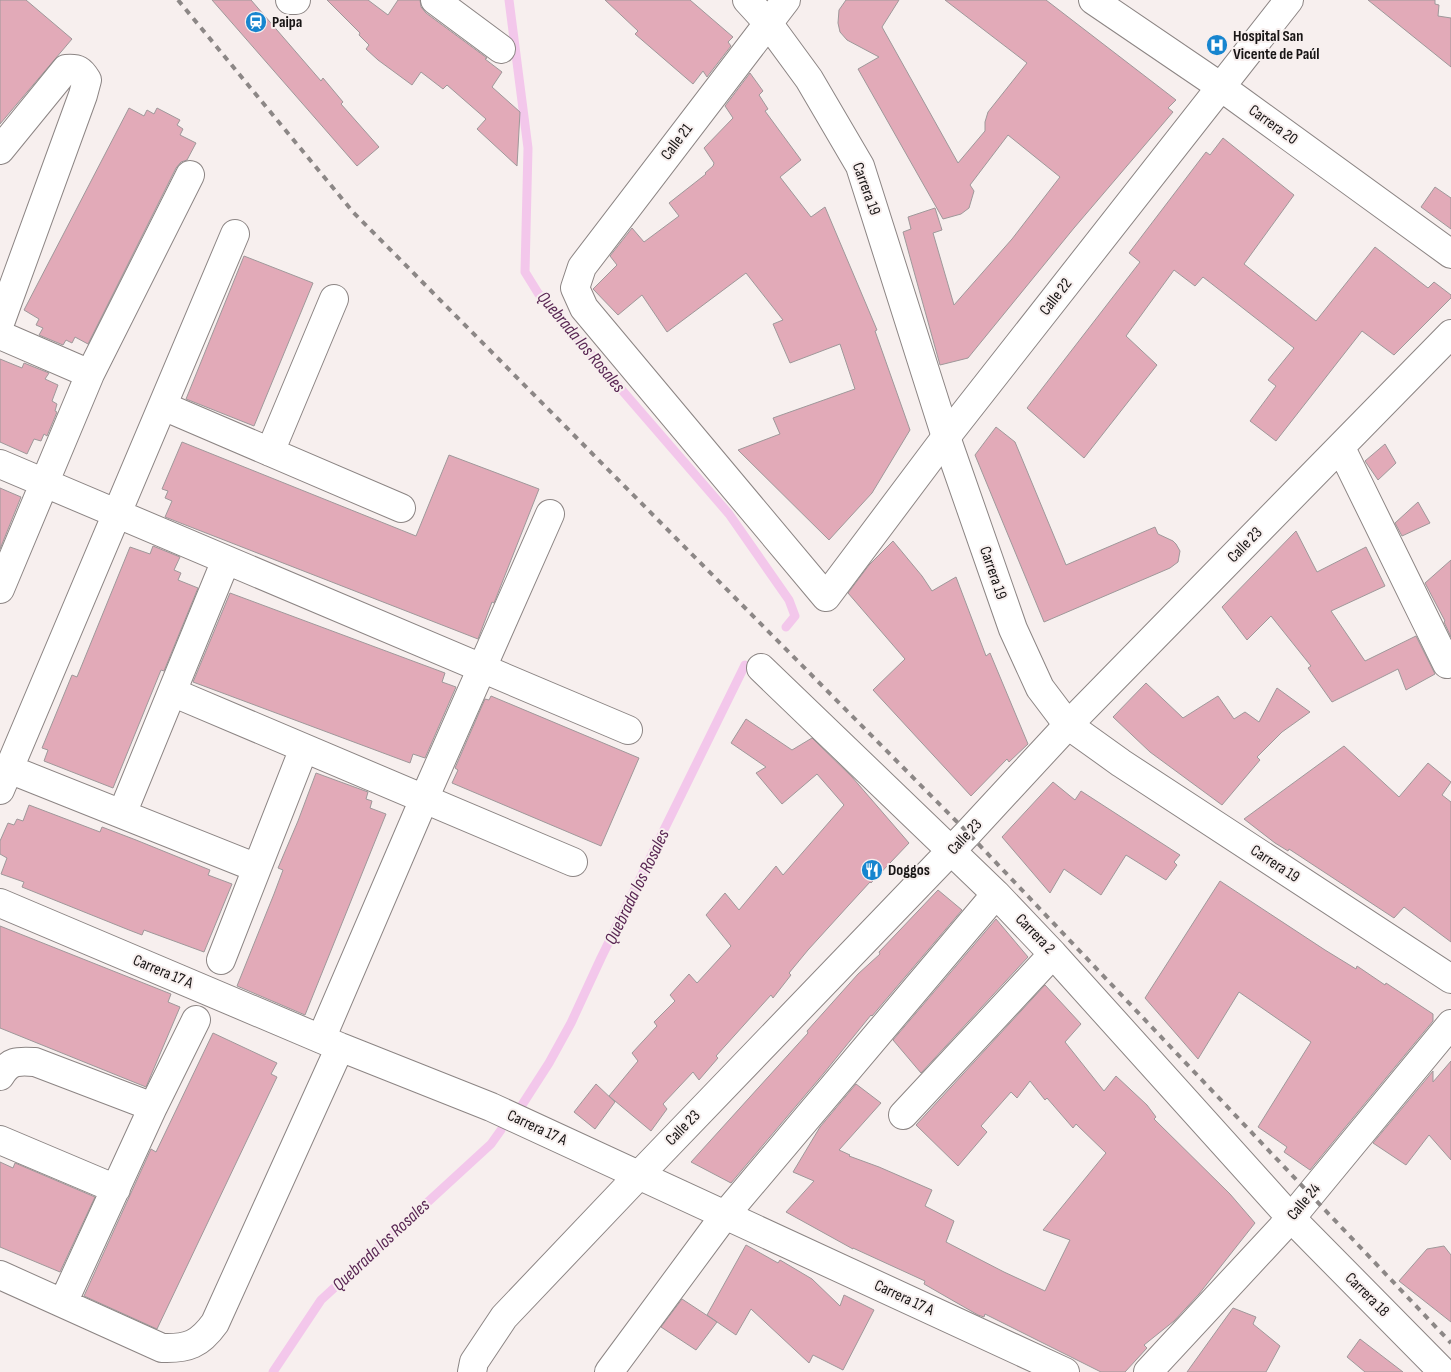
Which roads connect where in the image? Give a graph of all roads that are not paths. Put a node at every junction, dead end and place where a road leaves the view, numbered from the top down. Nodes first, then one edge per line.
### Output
1 (290, 0) edge
2 (296, 0) edge
3 (435, 0) edge
4 (747, 0) edge
5 (786, 0) edge
6 (1093, 0) edge
7 (1289, 0) edge
8 (768, 23) junction
9 (501, 49) dead end
10 (1221, 87) junction
11 (0, 150) edge
12 (190, 174) dead end
13 (235, 234) dead end
14 (1451, 254) edge
15 (334, 299) dead end
16 (0, 323) edge
17 (1451, 334) edge
18 (0, 335) edge
19 (90, 374) junction
20 (163, 406) junction
21 (946, 437) junction
22 (1341, 448) junction
23 (270, 452) junction
24 (0, 464) edge
25 (44, 483) junction
26 (401, 508) dead end
27 (117, 514) junction
28 (550, 514) dead end
29 (226, 560) junction
30 (0, 589) edge
31 (826, 597) joint
32 (1447, 664) dead end
33 (482, 668) junction
34 (761, 668) dead end
35 (172, 692) junction
36 (1068, 725) junction
37 (628, 730) dead end
38 (304, 748) junction
39 (4, 779) edge
40 (424, 799) junction
41 (122, 814) junction
42 (952, 850) junction
43 (573, 862) dead end
44 (257, 868) junction
45 (996, 894) junction
46 (0, 903) edge
47 (1053, 954) junction
48 (221, 960) dead end
49 (1451, 979) edge
50 (196, 1020) dead end
51 (1451, 1024) edge
52 (331, 1043) junction
53 (0, 1076) edge
54 (153, 1107) junction
55 (903, 1115) dead end
56 (0, 1140) edge
57 (638, 1175) junction
58 (116, 1189) junction
59 (725, 1215) junction
60 (1291, 1218) junction
61 (0, 1275) edge
62 (63, 1303) junction
63 (472, 1372) edge
64 (609, 1372) edge
65 (1065, 1372) edge
66 (1148, 1372) edge
67 (1443, 1372) edge

1 - 2 street
3 - 9 street
4 - 8 street, Carrera 19
5 - 8 street, Calle 21
6 - 10 street, Carrera 20
7 - 10 street, Calle 22
8 - 21 street, Carrera 19
8 - 31 street, Calle 21
10 - 14 street, Carrera 20
10 - 21 street, Calle 22
11 - 16 street
12 - 19 street
13 - 20 street
15 - 23 street
17 - 22 street, Calle 23
18 - 19 street
19 - 25 street
20 - 23 street
20 - 27 street
21 - 31 street, Calle 22
21 - 36 street, Carrera 19
22 - 32 street
22 - 36 street, Calle 23
23 - 26 street
24 - 25 street
25 - 27 street
25 - 30 street
27 - 29 street
27 - 39 street
28 - 33 street
29 - 33 street
29 - 35 street
33 - 37 street
33 - 40 street
34 - 42 street, Carrera 2
35 - 38 street
35 - 41 street
36 - 42 street, Calle 23
36 - 49 street, Carrera 19
38 - 40 street
38 - 44 street
39 - 41 street
40 - 43 street
40 - 52 street
41 - 44 street
42 - 45 street, Carrera 2
42 - 57 street, Calle 23
44 - 48 street
45 - 47 street, Carrera 2
45 - 59 street
46 - 52 street, Carrera 17 A
47 - 55 street
47 - 60 street, Carrera 2
50 - 54 street
51 - 60 street, Calle 24
52 - 57 street, Carrera 17 A
52 - 62 street
53 - 54 street
54 - 58 street
56 - 58 street
57 - 59 street, Carrera 17 A
57 - 63 street, Calle 23
58 - 62 street
59 - 64 street
59 - 65 street, Carrera 17 A
60 - 66 street, Calle 24
60 - 67 street, Carrera 18
61 - 62 street

